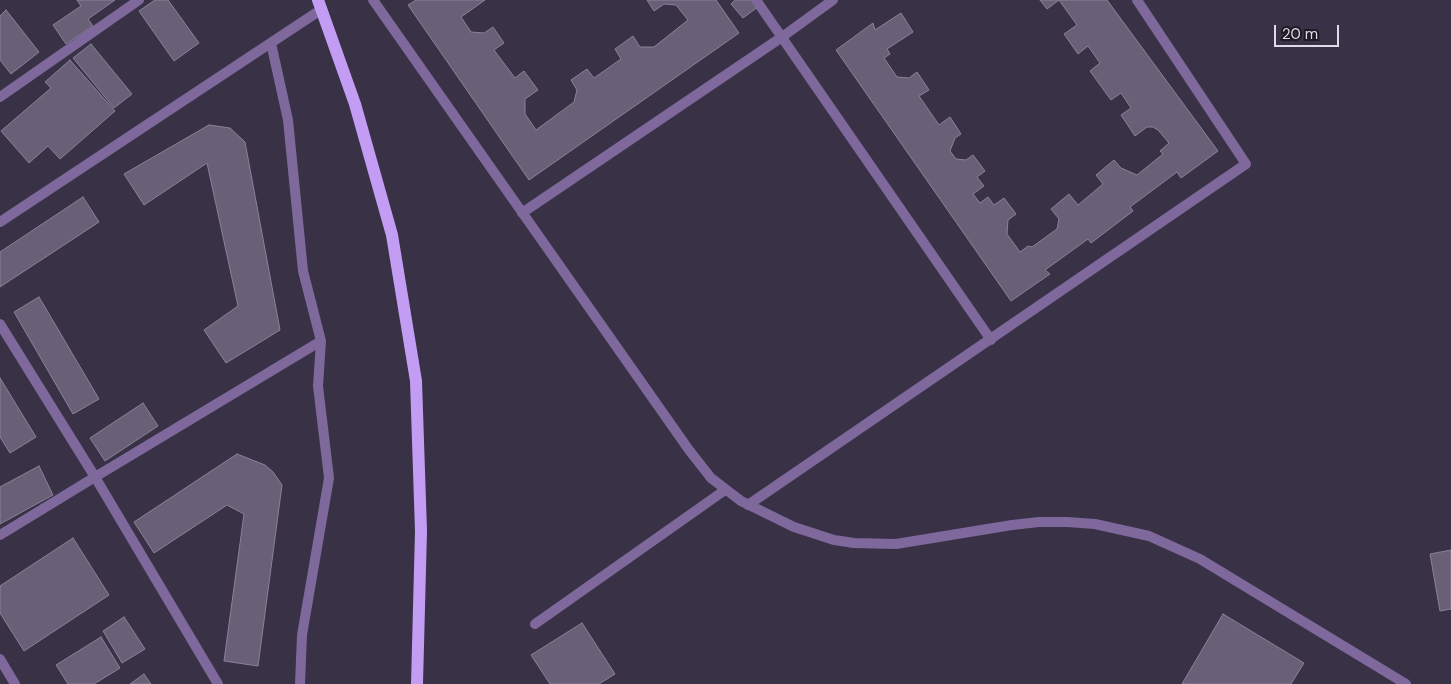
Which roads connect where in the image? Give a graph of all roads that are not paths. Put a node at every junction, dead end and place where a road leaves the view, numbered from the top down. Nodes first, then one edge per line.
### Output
1 (139, 0) edge
2 (373, 0) edge
3 (756, 0) edge
4 (833, 0) edge
5 (1137, 0) edge
6 (320, 5) edge
7 (782, 37) junction
8 (271, 43) junction
9 (0, 97) edge
10 (522, 213) junction
11 (0, 222) edge
12 (0, 324) edge
13 (991, 340) junction
14 (321, 341) junction
15 (95, 477) junction
16 (725, 490) junction
17 (748, 505) junction
18 (0, 535) edge
19 (535, 624) dead end
20 (0, 659) edge
21 (15, 684) edge
22 (218, 684) edge
23 (300, 684) edge
24 (417, 684) edge
25 (1406, 684) edge

1 - 9 street
2 - 10 street
3 - 7 street
4 - 7 street
5 - 13 street
6 - 8 street
6 - 24 main road
7 - 10 street
7 - 13 street
8 - 11 street
8 - 14 street
10 - 16 street
12 - 15 street
13 - 17 street
14 - 15 street
14 - 23 street
15 - 18 street
15 - 22 street
16 - 17 street
16 - 19 street
17 - 25 street
20 - 21 street

